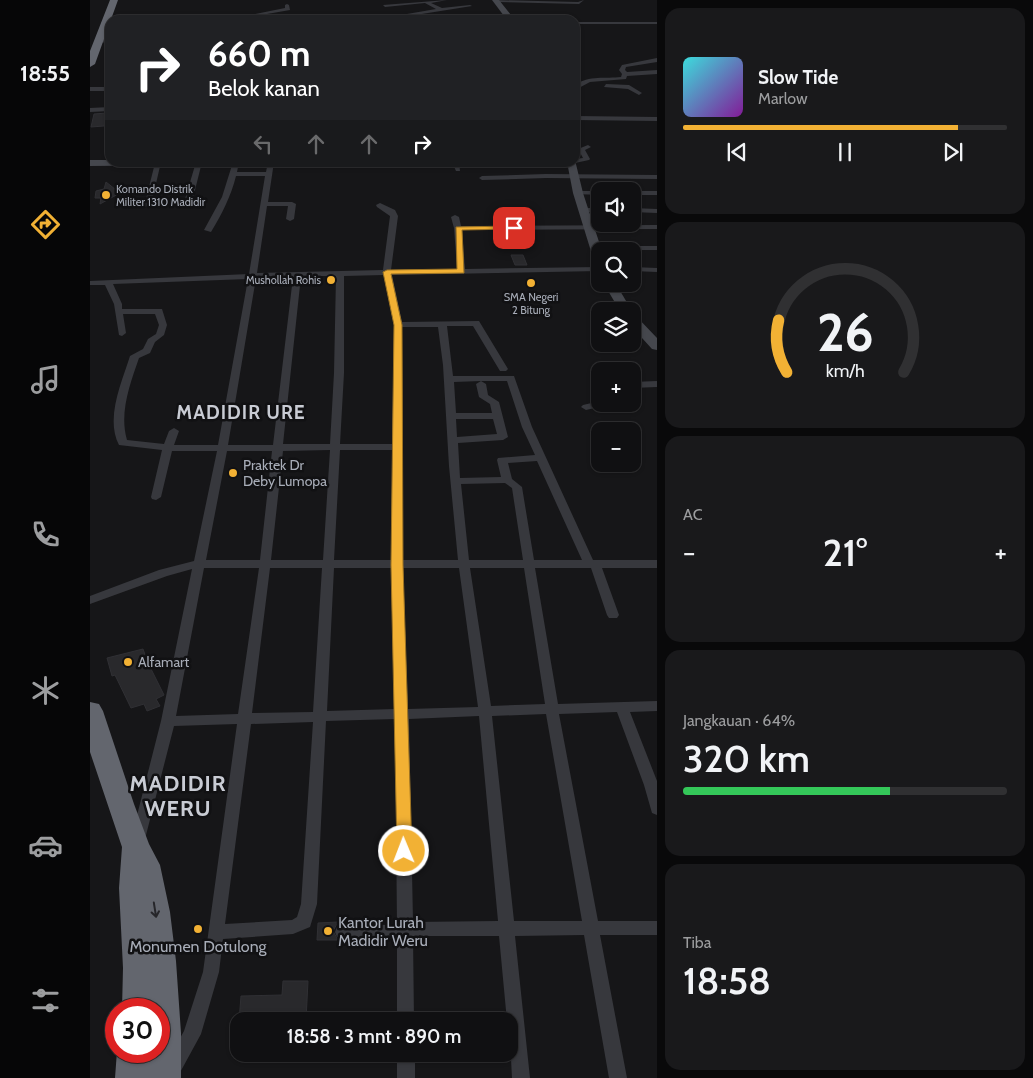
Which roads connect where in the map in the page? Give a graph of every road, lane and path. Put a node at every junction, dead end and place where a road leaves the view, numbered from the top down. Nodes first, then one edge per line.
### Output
1 (114, 0) edge
2 (445, 0) edge
3 (452, 0) edge
4 (582, 0) edge
5 (424, 1) edge
6 (496, 1) edge
7 (287, 4) dead end
8 (269, 6) dead end
9 (385, 6) dead end
10 (470, 6) dead end
11 (244, 9) dead end
12 (212, 10) dead end
13 (441, 10) junction
14 (281, 11) junction
15 (431, 11) junction
16 (110, 15) edge
17 (213, 15) edge
18 (248, 15) edge
19 (255, 15) edge
20 (406, 15) edge
21 (430, 15) edge
22 (507, 15) edge
23 (580, 22) edge
24 (657, 23) edge
25 (105, 28) edge
26 (99, 41) junction
27 (105, 41) edge
28 (92, 53) edge
29 (657, 60) edge
30 (90, 64) edge
31 (657, 72) edge
32 (625, 74) junction
33 (580, 84) edge
34 (580, 87) edge
35 (90, 89) edge
36 (105, 89) edge
37 (639, 94) dead end
38 (90, 110) edge
39 (105, 110) edge
40 (580, 118) edge
41 (657, 119) edge
42 (588, 147) dead end
43 (580, 161) edge
44 (90, 163) edge
45 (105, 163) edge
46 (157, 167) edge
47 (198, 167) edge
48 (235, 167) edge
49 (270, 167) edge
50 (457, 167) edge
51 (574, 167) edge
52 (458, 170) dead end
53 (234, 174) junction
54 (269, 174) junction
55 (574, 176) junction
56 (657, 177) edge
57 (482, 178) dead end
58 (578, 193) junction
59 (591, 193) edge
60 (641, 193) edge
61 (657, 193) edge
62 (264, 204) junction
63 (147, 205) dead end
64 (380, 205) dead end
65 (187, 206) dead end
66 (584, 210) junction
67 (591, 210) edge
68 (641, 210) edge
69 (657, 211) edge
70 (456, 217) dead end
71 (290, 219) dead end
72 (588, 227) junction
73 (657, 227) edge
74 (458, 228) junction
75 (208, 230) dead end
76 (594, 242) edge
77 (641, 248) edge
78 (657, 248) edge
79 (591, 269) edge
80 (641, 269) edge
81 (657, 270) edge
82 (461, 271) junction
83 (387, 272) junction
84 (340, 273) junction
85 (297, 274) junction
86 (251, 275) junction
87 (108, 282) junction
88 (90, 283) edge
89 (118, 312) junction
90 (442, 324) junction
91 (398, 325) junction
92 (641, 329) edge
93 (122, 333) dead end
94 (657, 346) edge
95 (503, 369) dead end
96 (449, 379) junction
97 (482, 384) dead end
98 (657, 384) edge
99 (641, 385) edge
100 (591, 406) edge
101 (586, 407) dead end
102 (451, 416) junction
103 (497, 416) junction
104 (174, 430) dead end
105 (452, 440) junction
106 (168, 447) junction
107 (222, 448) junction
108 (277, 448) junction
109 (333, 448) junction
110 (397, 448) junction
111 (542, 458) junction
112 (507, 480) junction
113 (456, 481) junction
114 (156, 497) dead end
115 (198, 564) junction
116 (264, 564) junction
117 (326, 564) junction
118 (464, 564) junction
119 (530, 564) junction
120 (592, 564) junction
121 (657, 564) edge
122 (397, 565) junction
123 (90, 600) edge
124 (613, 615) dead end
125 (657, 706) edge
126 (622, 708) junction
127 (552, 710) junction
128 (90, 711) edge
129 (485, 712) junction
130 (402, 714) junction
131 (318, 716) junction
132 (244, 720) junction
133 (168, 721) junction
134 (96, 748) edge
135 (657, 809) edge
136 (136, 848) junction
137 (657, 928) edge
138 (506, 929) junction
139 (592, 929) junction
140 (406, 930) junction
141 (217, 932) junction
142 (343, 932) dead end
143 (138, 998) edge
144 (406, 1012) edge
145 (406, 1062) edge
146 (133, 1063) edge
147 (132, 1078) edge
148 (165, 1078) edge
149 (406, 1078) edge
150 (521, 1078) edge
151 (618, 1078) edge

1 - 16 highway
2 - 3 street
2 - 5 street
4 - 6 street
5 - 9 street
5 - 13 street
6 - 22 street
7 - 14 street
8 - 14 street
10 - 13 street
11 - 18 street
12 - 17 street
13 - 15 street
14 - 19 street
15 - 20 street
15 - 21 street
23 - 24 street
25 - 26 highway
26 - 27 street
26 - 28 highway
28 - 30 highway
29 - 32 street
31 - 32 street
32 - 33 street
34 - 37 street
35 - 36 street
38 - 39 street
40 - 41 street
42 - 43 street
44 - 45 street
46 - 63 street
47 - 65 street
48 - 53 street
49 - 54 street
50 - 52 street
51 - 55 street
53 - 54 street
53 - 75 street
54 - 62 street
55 - 56 street
55 - 57 street
55 - 58 street
58 - 59 street
58 - 66 street
60 - 61 street
62 - 71 street
62 - 86 street
64 - 83 street
66 - 67 street
66 - 72 street
68 - 69 street
70 - 74 street
72 - 73 street
72 - 74 street
72 - 76 street
74 - 82 street
77 - 78 street
79 - 82 street
80 - 81 street
82 - 83 street
83 - 84 street
83 - 91 street
84 - 85 street
84 - 109 street
85 - 86 street
85 - 108 street
86 - 87 street
86 - 107 street
87 - 88 street
87 - 89 street
89 - 93 street
89 - 106 street
90 - 91 street
90 - 95 street
90 - 96 street
91 - 110 street
92 - 94 street
96 - 102 street
96 - 111 street
97 - 103 street
98 - 99 street
100 - 101 street
102 - 103 street
102 - 105 street
103 - 105 street
104 - 106 street
105 - 113 street
106 - 107 street
106 - 114 street
107 - 108 street
107 - 115 street
108 - 109 street
108 - 116 street
109 - 110 street
109 - 117 street
110 - 122 street
111 - 112 street
111 - 120 street
112 - 113 street
112 - 119 street
113 - 118 street
115 - 116 street
115 - 123 street
115 - 133 street
116 - 117 street
116 - 132 street
117 - 122 street
117 - 131 street
118 - 119 street
118 - 122 street
118 - 129 street
119 - 120 street
119 - 127 street
120 - 121 street
120 - 124 street
122 - 130 street
125 - 126 street
126 - 127 street
126 - 135 street
127 - 129 street
127 - 139 street
128 - 134 highway
129 - 130 street
129 - 138 street
130 - 131 street
130 - 140 street
131 - 132 street
131 - 141 street
132 - 133 street
132 - 141 street
133 - 136 street
134 - 136 highway
136 - 143 highway
136 -> 148 highway
137 - 139 street
138 - 139 street
138 - 140 street
138 - 150 street
139 - 151 street
140 - 142 street
140 - 144 street
141 - 148 street
145 - 149 street
146 - 147 highway

